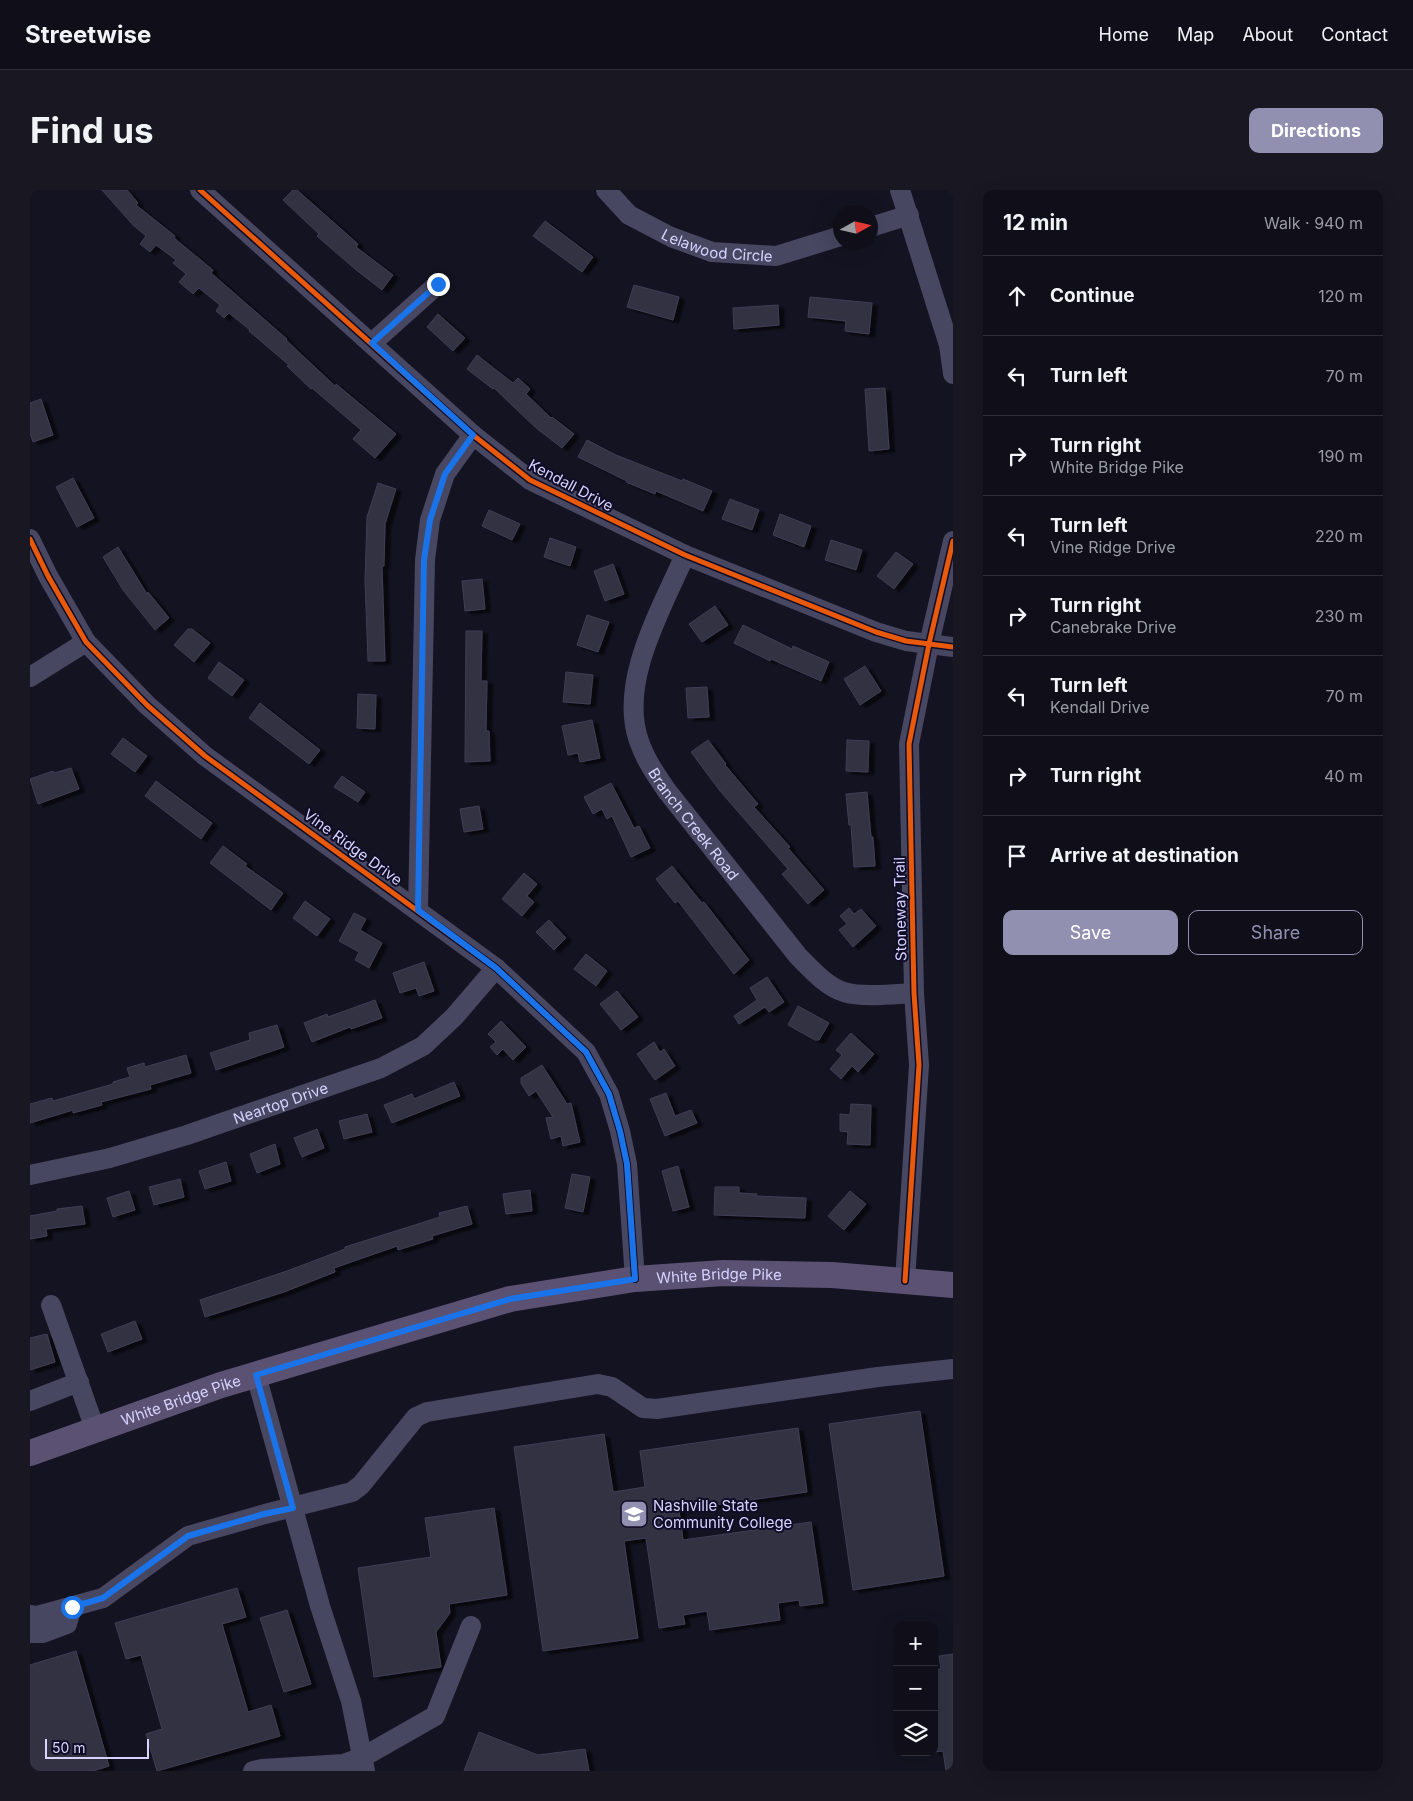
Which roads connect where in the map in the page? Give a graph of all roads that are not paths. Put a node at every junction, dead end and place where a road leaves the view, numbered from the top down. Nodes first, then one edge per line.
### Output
1 (200, 190) edge
2 (606, 190) edge
3 (900, 190) edge
4 (909, 215) junction
5 (878, 225) edge
6 (833, 238) edge
7 (438, 284) dead end
8 (372, 343) junction
9 (953, 374) edge
10 (473, 435) junction
11 (30, 539) edge
12 (953, 541) edge
13 (685, 555) junction
14 (86, 642) junction
15 (929, 644) junction
16 (953, 647) edge
17 (30, 677) edge
18 (418, 910) junction
19 (496, 968) junction
20 (914, 993) junction
21 (30, 1175) edge
22 (635, 1279) junction
23 (905, 1281) junction
24 (953, 1285) edge
25 (51, 1305) dead end
26 (953, 1369) edge
27 (256, 1375) junction
28 (79, 1382) junction
29 (30, 1400) edge
30 (95, 1429) junction
31 (31, 1450) edge
32 (293, 1508) junction
33 (72, 1607) junction
34 (30, 1616) edge
35 (471, 1626) dead end
36 (30, 1633) edge
37 (364, 1764) edge
38 (344, 1767) edge
39 (253, 1771) edge

1 - 8 street, Kendall Drive
2 - 6 street, Lelawood Circle
3 - 4 street
4 - 5 street
4 - 9 street
7 - 8 street
8 - 10 street, Kendall Drive
10 - 13 street, Kendall Drive
10 - 18 street
11 - 14 street, Vine Ridge Drive
12 - 15 street, Stoneway Trail
13 - 15 street, Kendall Drive
13 - 20 street, Branch Creek Road
14 - 17 street
14 - 18 street, Vine Ridge Drive
15 - 16 street, Kendall Drive
15 - 20 street, Stoneway Trail
18 - 19 street, Vine Ridge Drive
19 - 21 street, Neartop Drive
19 - 22 street, Vine Ridge Drive
20 - 23 street, Stoneway Trail
22 - 23 main road, White Bridge Pike
22 - 27 main road, White Bridge Pike
23 - 24 main road, White Bridge Pike
25 - 28 street
26 - 32 street
27 - 30 main road, White Bridge Pike
27 - 32 street
28 - 29 street
28 - 30 street
30 - 31 main road, White Bridge Pike
32 - 33 street
32 - 37 street
33 - 34 street
33 - 36 street
35 - 37 street
37 - 38 street
38 - 39 street

